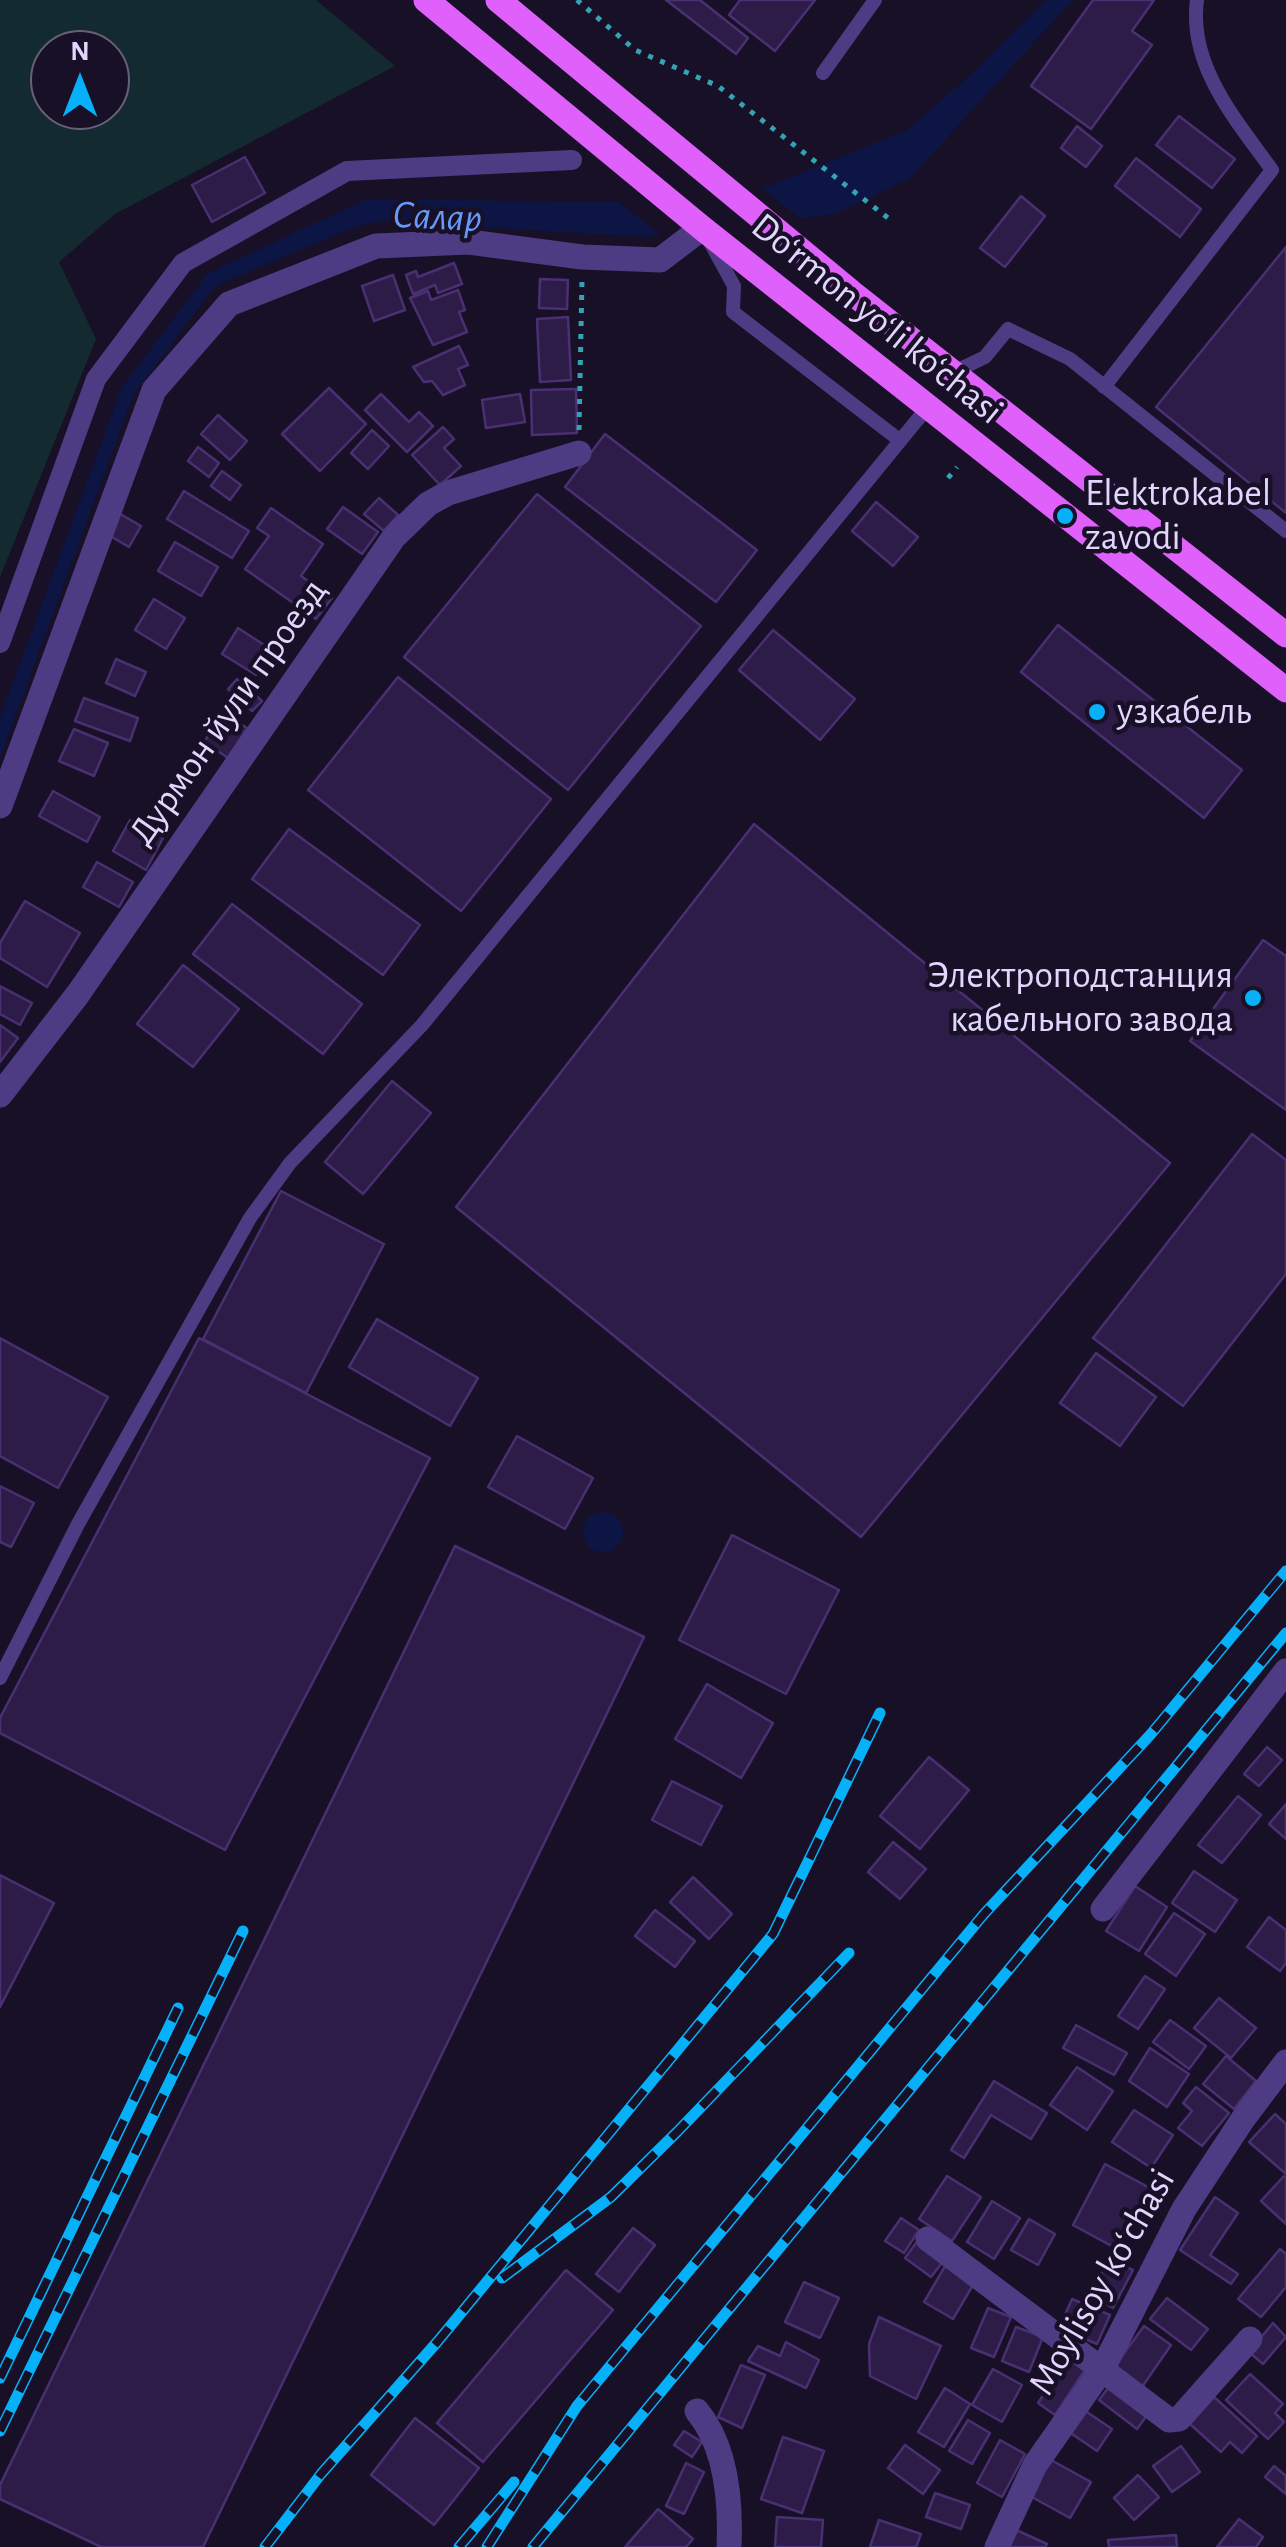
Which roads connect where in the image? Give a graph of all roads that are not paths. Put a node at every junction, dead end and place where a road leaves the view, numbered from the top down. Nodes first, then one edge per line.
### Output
1 (426, 0) edge
2 (498, 0) edge
3 (875, 0) edge
4 (1197, 0) edge
5 (823, 73) dead end
6 (572, 160) dead end
7 (702, 228) junction
8 (952, 373) junction
9 (1104, 386) junction
10 (927, 408) junction
11 (898, 440) junction
12 (578, 452) road end
13 (1286, 531) edge
14 (1286, 635) edge
15 (0, 643) edge
16 (1286, 690) edge
17 (0, 806) edge
18 (0, 1095) edge
19 (1286, 1671) edge
20 (0, 1678) edge
21 (1102, 1909) dead end
22 (1286, 2062) edge
23 (928, 2240) dead end
24 (1250, 2339) dead end
25 (1103, 2368) junction
26 (696, 2411) dead end
27 (729, 2547) edge
28 (996, 2547) edge

1 - 7 main road, Do‘rmon yo‘li ko‘chasi
2 - 8 main road, Do‘rmon yo‘li ko‘chasi
3 - 5 lane
4 - 9 lane
6 - 15 street
7 - 10 main road, Do‘rmon yo‘li ko‘chasi
7 - 11 lane
7 - 17 street
8 - 9 lane
8 - 10 main road
8 - 14 main road, Do‘rmon yo‘li ko‘chasi
9 - 13 lane
10 - 11 lane
10 - 16 main road, Do‘rmon yo‘li ko‘chasi
11 - 20 lane
12 - 18 street, Дурмон йули проезд
19 - 21 street
22 - 25 street, Moylisoy koʻchasi
23 - 25 street
24 - 25 street
25 - 28 street, Moylisoy koʻchasi
26 - 27 street

